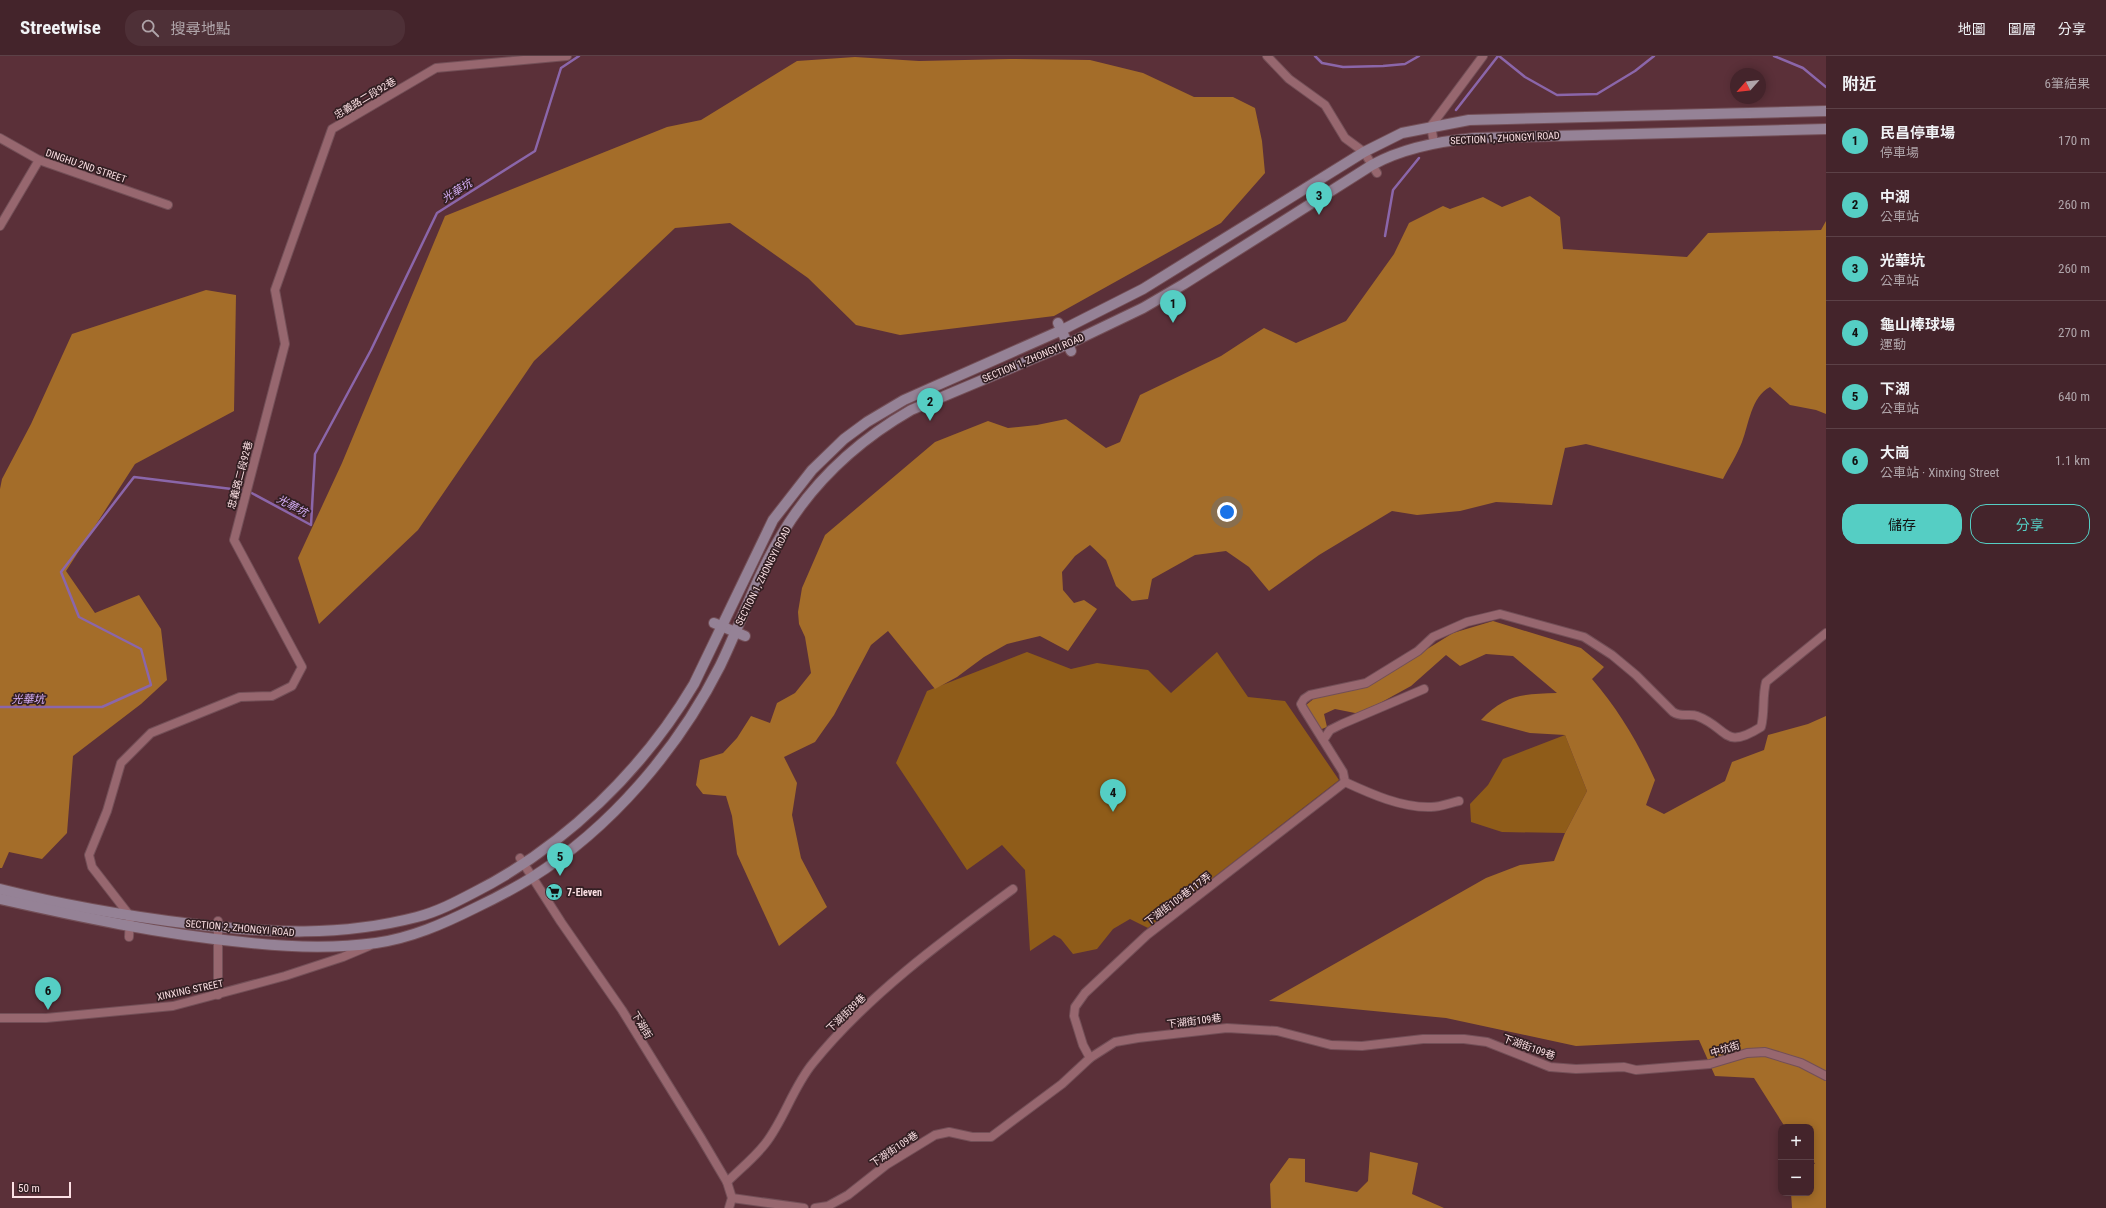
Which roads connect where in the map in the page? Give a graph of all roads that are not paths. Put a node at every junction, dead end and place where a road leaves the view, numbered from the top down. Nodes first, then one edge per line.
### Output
1 (568, 56) edge
2 (1267, 56) edge
3 (1483, 56) edge
4 (1825, 111) edge
5 (1431, 126) junction
6 (1826, 129) edge
7 (0, 138) edge
8 (1434, 143) junction
9 (1364, 152) junction
10 (38, 160) junction
11 (1374, 169) junction
12 (168, 205) dead end
13 (0, 226) edge
14 (1060, 326) junction
15 (1070, 348) junction
16 (718, 624) junction
17 (735, 632) junction
18 (1826, 633) edge
19 (745, 636) dead end
20 (1424, 689) dead end
21 (1324, 739) junction
22 (1346, 782) junction
23 (1459, 801) dead end
24 (522, 861) junction
25 (532, 877) junction
26 (0, 889) edge
27 (1013, 889) dead end
28 (0, 899) edge
29 (130, 916) junction
30 (218, 924) junction
31 (440, 925) joint
32 (129, 932) junction
33 (217, 940) junction
34 (376, 943) junction
35 (218, 996) junction
36 (0, 1018) edge
37 (1090, 1058) junction
38 (1624, 1067) joint
39 (1826, 1076) edge
40 (727, 1182) junction
41 (732, 1198) junction
42 (729, 1208) edge
43 (804, 1208) edge
44 (815, 1208) edge

1 - 29 street, 忠義路二段92巷
2 - 9 street
3 - 5 street
4 - 5 main road, SECTION 1, ZHONGYI ROAD
5 - 8 street
5 - 9 main road, SECTION 1, ZHONGYI ROAD
6 - 8 main road, SECTION 1, ZHONGYI ROAD
7 - 10 street, DINGHU 2ND STREET
8 - 11 main road, SECTION 1, ZHONGYI ROAD
9 - 11 street
9 - 14 main road, SECTION 1, ZHONGYI ROAD
10 - 12 street, DINGHU 2ND STREET
10 - 13 street
11 - 15 main road, SECTION 1, ZHONGYI ROAD
14 - 15 main road
14 - 16 main road, SECTION 1, ZHONGYI ROAD
15 - 17 main road, SECTION 1, ZHONGYI ROAD
16 - 17 main road
16 - 24 main road, SECTION 1, ZHONGYI ROAD
17 - 19 main road
17 - 25 main road, SECTION 1, ZHONGYI ROAD
18 - 21 street
20 - 21 street
21 - 22 street
22 - 23 street
22 - 37 street, 下湖街109巷117弄
24 - 25 street, 下湖街
24 - 30 main road, SECTION 2, ZHONGYI ROAD
25 - 31 main road, SECTION 1, ZHONGYI ROAD
25 - 40 street, 下湖街
26 - 29 main road, SECTION 2, ZHONGYI ROAD
27 - 40 street, 下湖街89巷
28 - 32 main road, SECTION 2, ZHONGYI ROAD
29 - 30 main road, SECTION 2, ZHONGYI ROAD
29 - 32 street
30 - 33 street
31 - 34 main road, SECTION 2, ZHONGYI ROAD
32 - 33 main road, SECTION 2, ZHONGYI ROAD
33 - 34 main road, SECTION 2, ZHONGYI ROAD
33 - 35 street
34 - 35 street, XINXING STREET
35 - 36 street, XINXING STREET
37 - 38 street, 下湖街109巷
37 - 44 street, 下湖街109巷
38 - 39 street, 中坑街
40 - 41 street, 下湖街
41 - 42 street
41 - 43 street

